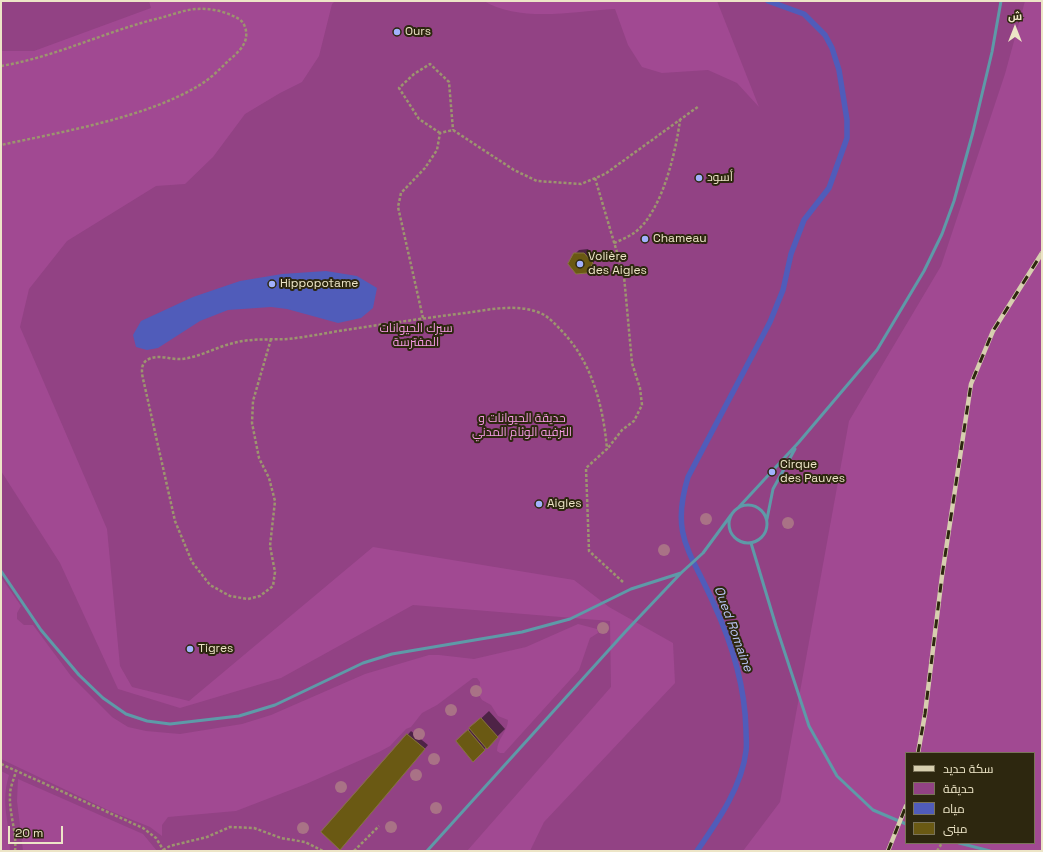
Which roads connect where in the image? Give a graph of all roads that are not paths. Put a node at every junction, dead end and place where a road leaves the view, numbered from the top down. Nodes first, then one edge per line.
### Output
1 (1001, 1) edge
2 (799, 442) junction
3 (738, 508) junction
4 (731, 516) junction
5 (766, 519) junction
6 (751, 543) junction
7 (1, 571) edge
8 (681, 573) junction
9 (905, 824) edge
10 (963, 844) edge
11 (427, 851) edge
12 (990, 851) edge

1 - 2 lane
2 - 3 lane
2 - 5 lane
3 - 4 lane
3 - 5 lane
4 - 6 lane
4 - 8 lane
5 - 6 lane
6 - 9 lane
7 - 8 lane
8 - 11 lane
10 - 12 lane

